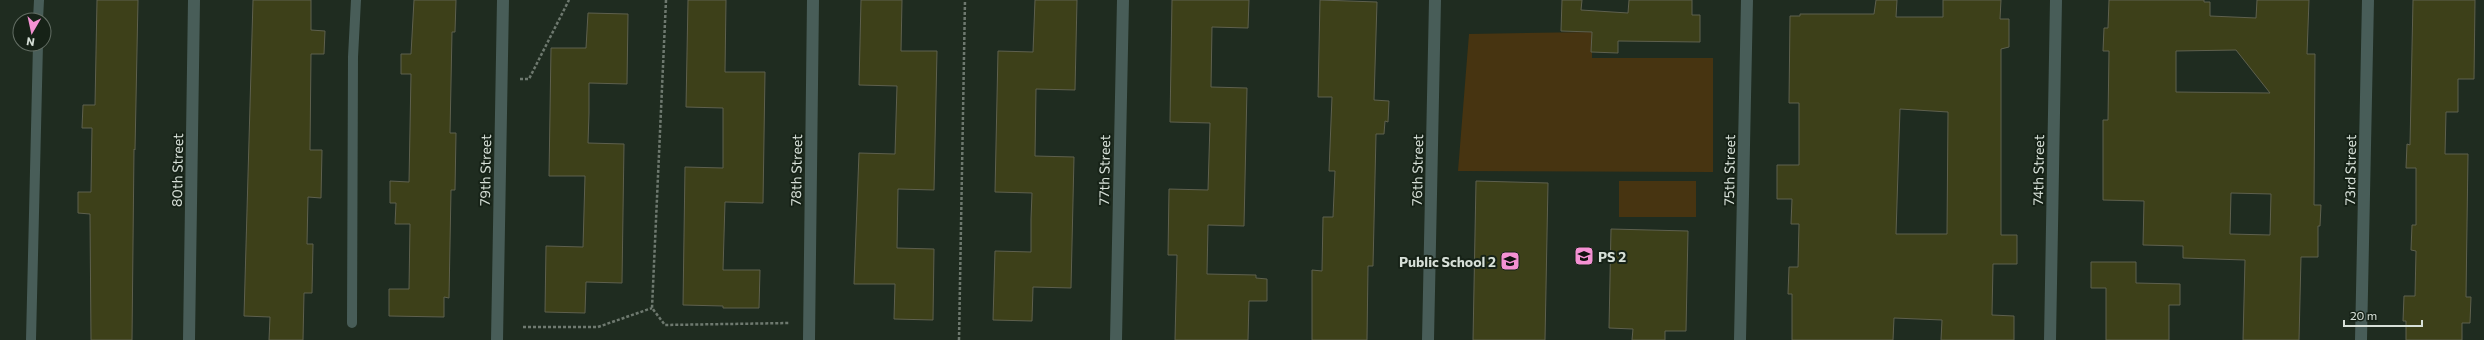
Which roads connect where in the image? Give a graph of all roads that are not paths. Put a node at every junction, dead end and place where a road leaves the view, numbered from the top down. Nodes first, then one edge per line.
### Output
1 (39, 0) edge
2 (194, 0) edge
3 (356, 0) edge
4 (503, 0) edge
5 (813, 0) edge
6 (1123, 0) edge
7 (1436, 0) edge
8 (1747, 0) edge
9 (2056, 0) edge
10 (2368, 0) edge
11 (38, 12) edge
12 (38, 52) edge
13 (352, 323) dead end
14 (31, 340) edge
15 (189, 340) edge
16 (497, 340) edge
17 (809, 340) edge
18 (1116, 340) edge
19 (1428, 340) edge
20 (1740, 340) edge
21 (2050, 340) edge
22 (2362, 340) edge

1 - 11 lane
2 - 15 street, 80th Street
3 - 13 lane
4 - 16 street, 79th Street
5 - 17 street, 78th Street
6 - 18 street, 77th Street
7 - 19 street, 76th Street
8 - 20 street, 75th Street
9 - 21 street, 74th Street
10 - 22 street, 73rd Street
12 - 14 lane

